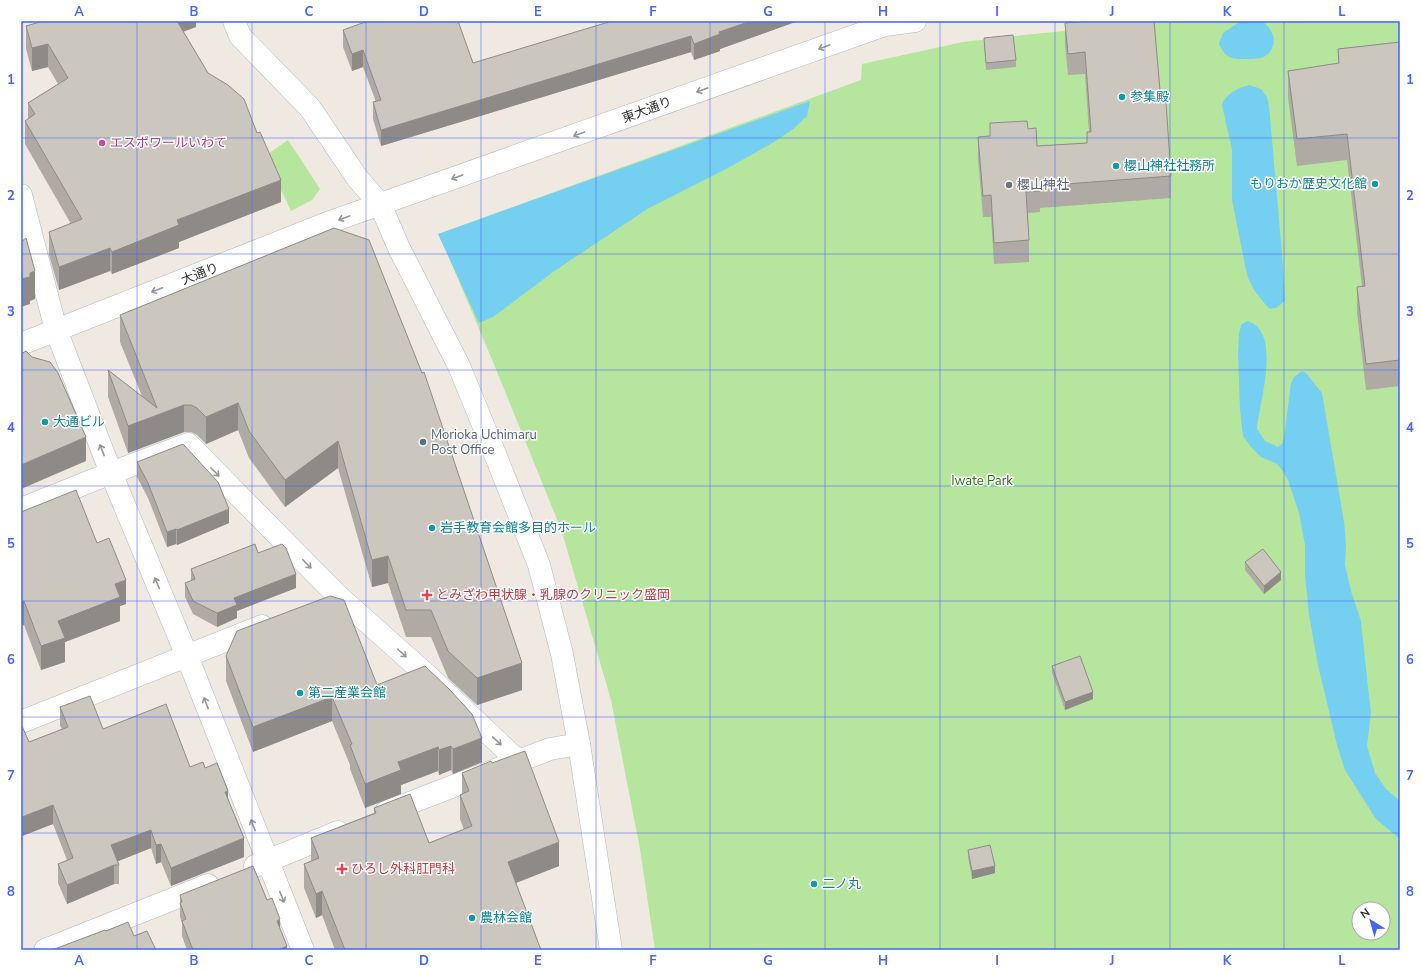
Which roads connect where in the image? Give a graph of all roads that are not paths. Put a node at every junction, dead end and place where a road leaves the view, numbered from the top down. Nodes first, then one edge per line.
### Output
1 (234, 21) edge
2 (915, 21) edge
3 (885, 23) edge
4 (854, 28) edge
5 (21, 195) edge
6 (380, 204) junction
7 (21, 327) edge
8 (56, 330) junction
9 (21, 344) edge
10 (111, 473) junction
11 (21, 510) edge
12 (337, 595) junction
13 (316, 604) edge
14 (280, 618) edge
15 (188, 656) junction
16 (21, 722) edge
17 (579, 744) junction
18 (518, 761) junction
19 (268, 861) junction
20 (45, 950) edge
21 (303, 950) edge
22 (611, 950) edge

1 - 6 street
2 - 3 street, 東大通り
3 - 4 street, 東大通り
4 -> 6 street, 東大通り
5 - 8 street
6 -> 8 street, 大通り
6 - 17 street
7 - 8 street
8 - 9 street, 大通り
10 -> 8 street
10 - 11 street
10 -> 12 street
15 -> 10 street
12 - 13 street
12 -> 18 street
14 - 15 street
15 - 16 street
19 -> 15 street
17 - 18 street
17 - 22 street
18 - 19 street
19 - 20 street
19 -> 21 street

